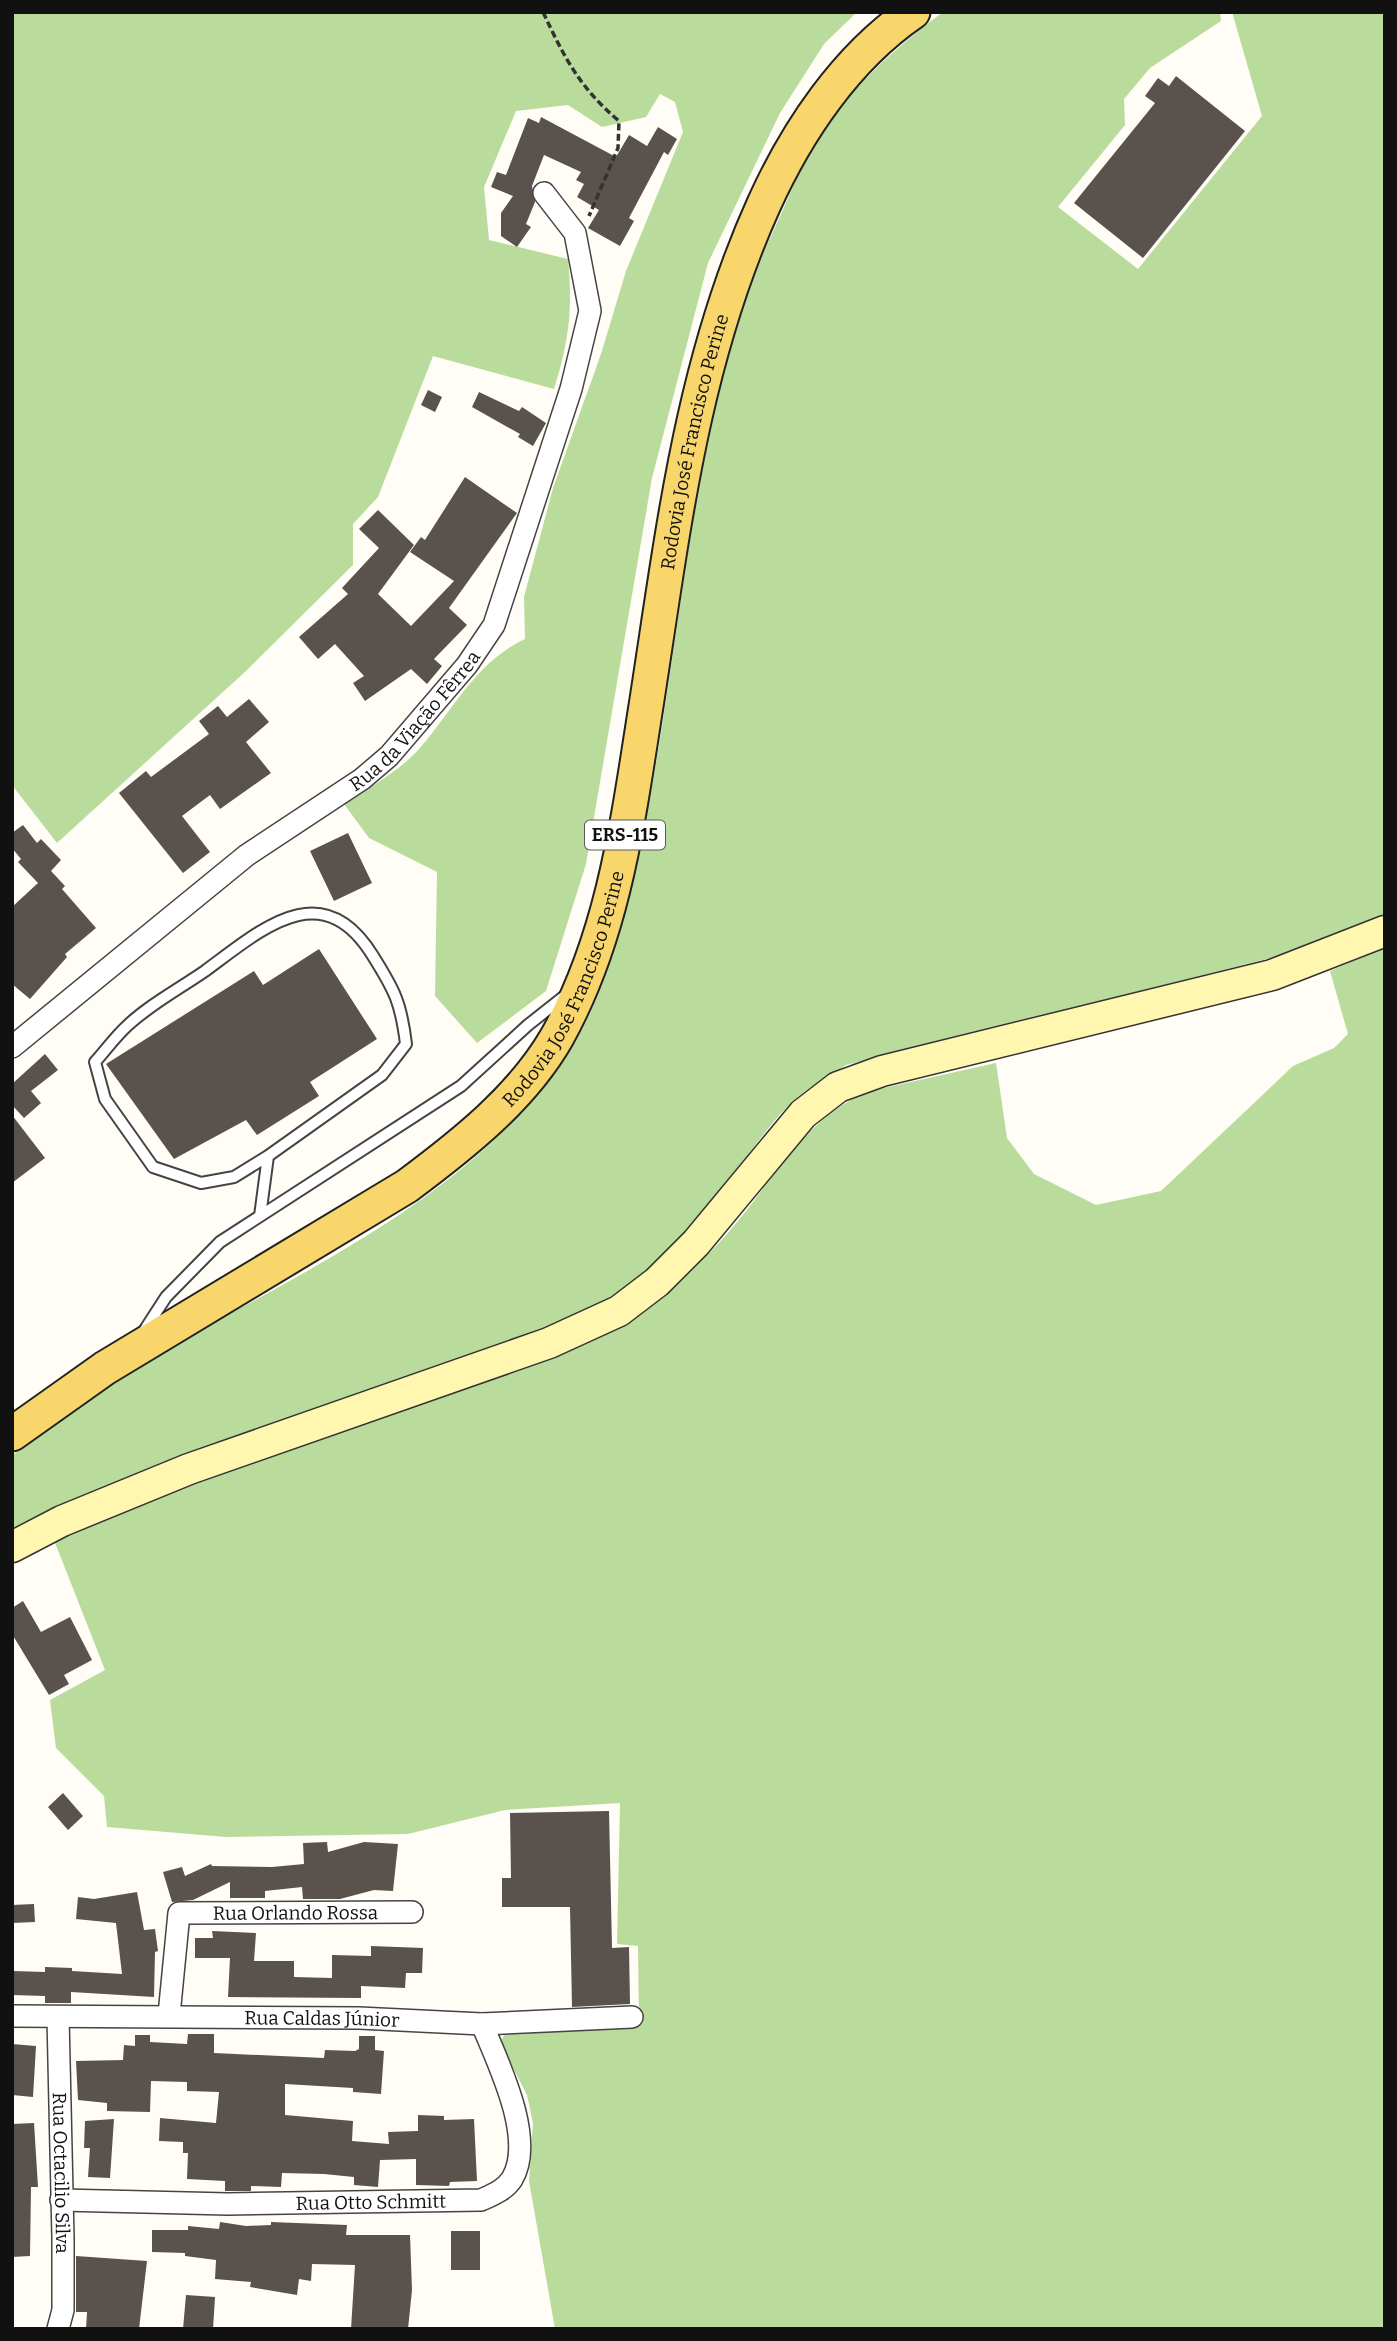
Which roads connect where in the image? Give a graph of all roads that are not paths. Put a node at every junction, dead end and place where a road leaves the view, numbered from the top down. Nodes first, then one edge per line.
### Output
1 (913, 12) edge
2 (544, 193) dead end
3 (1385, 931) edge
4 (583, 982) junction
5 (12, 1047) edge
6 (268, 1156) junction
7 (260, 1216) junction
8 (129, 1354) junction
9 (12, 1434) edge
10 (12, 1547) edge
11 (412, 1912) dead end
12 (169, 2015) junction
13 (12, 2016) edge
14 (58, 2017) junction
15 (632, 2017) dead end
16 (482, 2024) junction
17 (61, 2200) junction
18 (58, 2329) edge

1 - 4 main road, Rodovia José Francisco Perine / ERS-115
2 - 5 street, Rua da Viação Fêrrea
3 - 10 main road
4 - 7 lane
4 - 8 main road, Rodovia José Francisco Perine / ERS-115
6 - 6 lane
6 - 7 lane
7 - 8 lane
8 - 9 main road, Rodovia José Francisco Perine / ERS-115
11 - 12 street, Rua Orlando Rossa
12 - 14 street, Rua Caldas Júnior
12 - 16 street, Rua Caldas Júnior
13 - 14 street, Rua Caldas Júnior
14 - 17 street, Rua Octacilio Silva
15 - 16 street, Rua Caldas Júnior
16 - 17 street, Rua Otto Schmitt
17 - 18 street, Rua Octacilio Silva

